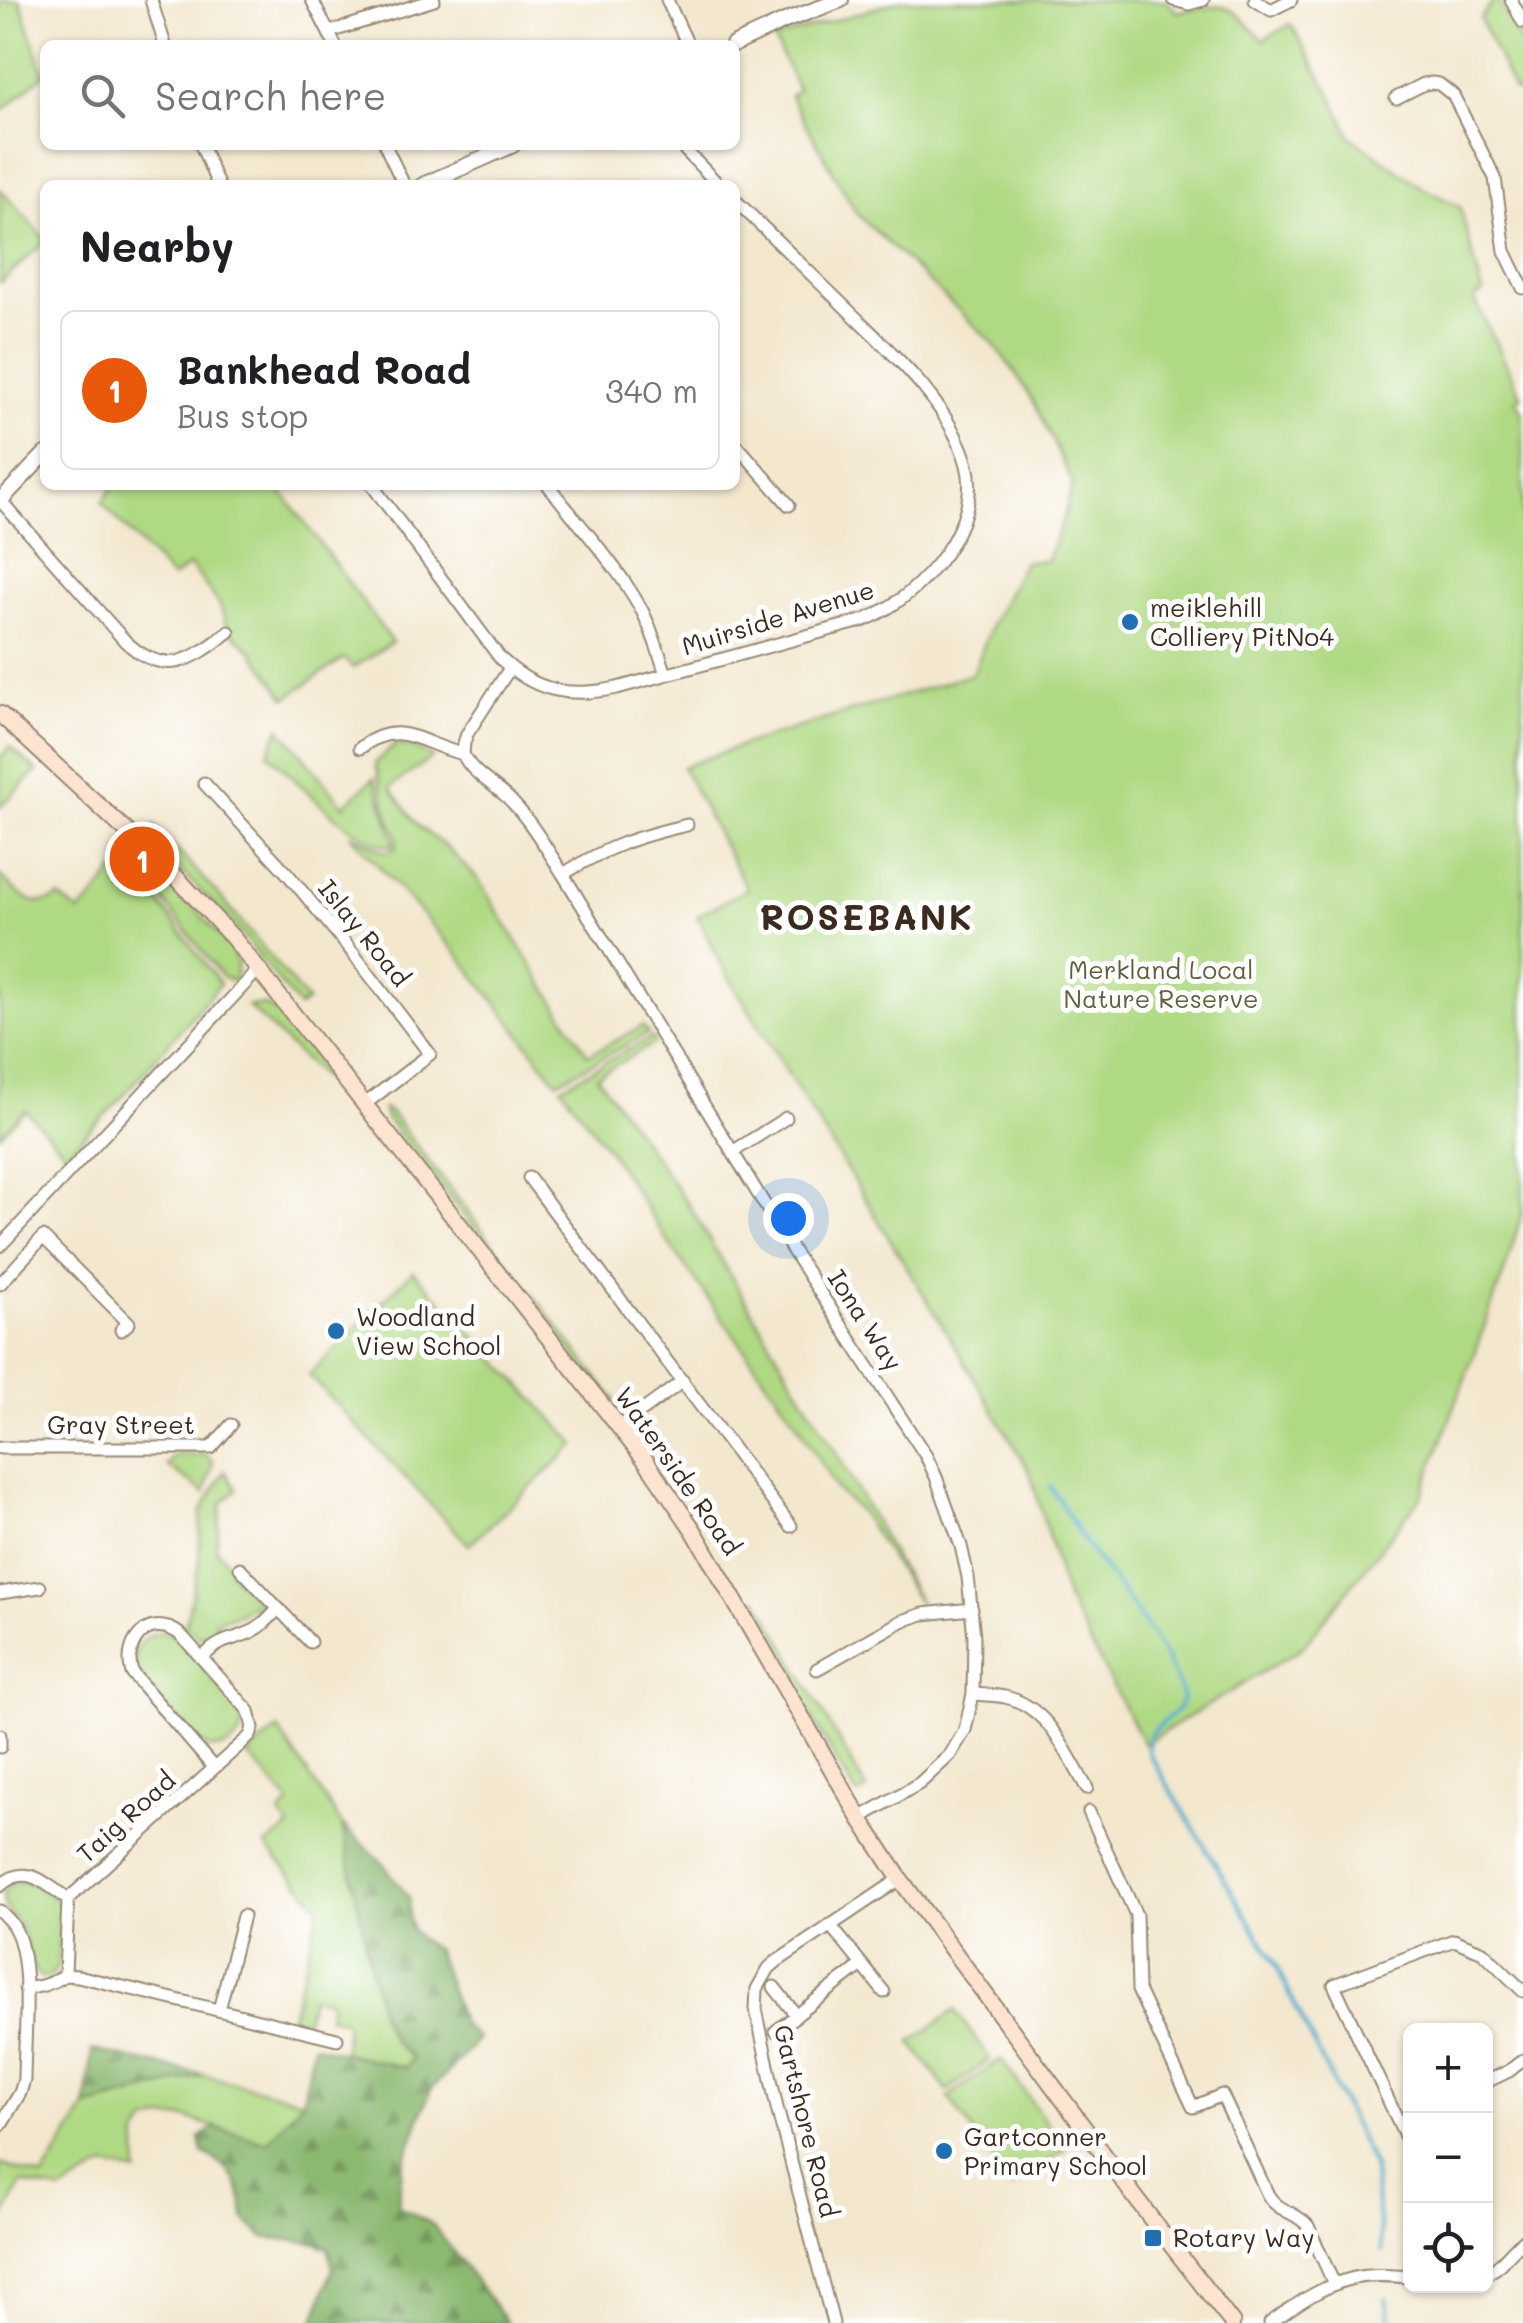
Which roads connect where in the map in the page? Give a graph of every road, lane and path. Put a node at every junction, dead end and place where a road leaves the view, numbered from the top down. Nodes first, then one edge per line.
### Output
1 (151, 0) edge
2 (312, 0) edge
3 (434, 0) edge
4 (667, 0) edge
5 (841, 0) edge
6 (1174, 0) edge
7 (1203, 0) edge
8 (1255, 0) edge
9 (1291, 0) edge
10 (1511, 0) edge
11 (1523, 22) edge
12 (328, 32) junction
13 (163, 40) edge
14 (332, 40) edge
15 (686, 40) edge
16 (740, 42) edge
17 (1396, 98) dead end
18 (203, 150) edge
19 (388, 150) edge
20 (502, 150) edge
21 (685, 150) edge
22 (216, 180) edge
23 (402, 180) edge
24 (434, 180) edge
25 (714, 180) edge
26 (740, 205) edge
27 (1523, 288) edge
28 (740, 449) edge
29 (40, 459) edge
30 (376, 490) edge
31 (552, 490) edge
32 (0, 500) edge
33 (789, 506) dead end
34 (229, 632) dead end
35 (510, 668) junction
36 (666, 674) junction
37 (0, 714) edge
38 (360, 748) dead end
39 (463, 754) junction
40 (204, 783) dead end
41 (687, 825) dead end
42 (564, 874) junction
43 (259, 969) junction
44 (365, 1104) junction
45 (786, 1118) dead end
46 (734, 1151) junction
47 (528, 1178) dead end
48 (0, 1246) edge
49 (0, 1284) edge
50 (121, 1330) dead end
51 (683, 1381) junction
52 (231, 1425) dead end
53 (620, 1428) junction
54 (0, 1448) edge
55 (790, 1526) dead end
56 (240, 1568) dead end
57 (40, 1587) dead end
58 (0, 1593) edge
59 (278, 1609) junction
60 (972, 1609) junction
61 (310, 1642) dead end
62 (202, 1658) junction
63 (816, 1668) dead end
64 (973, 1694) junction
65 (0, 1735) edge
66 (0, 1747) edge
67 (214, 1768) junction
68 (1087, 1788) dead end
69 (1089, 1812) dead end
70 (860, 1818) junction
71 (900, 1879) junction
72 (0, 1886) edge
73 (68, 1898) junction
74 (0, 1911) edge
75 (243, 1916) dead end
76 (830, 1925) junction
77 (862, 1965) junction
78 (66, 1975) junction
79 (774, 1986) dead end
80 (25, 1988) junction
81 (1523, 1991) edge
82 (884, 1992) dead end
83 (219, 2010) junction
84 (796, 2015) junction
85 (776, 2031) dead end
86 (337, 2038) dead end
87 (1523, 2060) edge
88 (1493, 2079) edge
89 (1403, 2116) edge
90 (0, 2126) edge
91 (1523, 2240) edge
92 (1493, 2270) edge
93 (1403, 2277) edge
94 (1334, 2284) junction
95 (833, 2323) edge
96 (1232, 2323) edge
97 (1270, 2323) edge

1 - 13 street
2 - 12 street
3 - 12 street
4 - 15 street
5 - 16 street
6 - 7 street
8 - 9 street
10 - 11 street
12 - 14 street
17 - 27 street
18 - 22 street
19 - 23 street
20 - 24 street
21 - 25 street
26 - 36 street, Muirside Avenue
28 - 33 street
29 - 32 street
30 - 35 street, Muirside Avenue
31 - 36 street
32 - 34 street
35 - 36 street, Muirside Avenue
35 - 39 street
37 - 43 main road, Waterside Road
38 - 39 street, Iona Way
39 - 42 street, Iona Way
40 - 44 street, Islay Road
41 - 42 street
42 - 46 street, Iona Way
43 - 44 main road, Waterside Road
43 - 48 street
44 - 53 main road, Waterside Road
45 - 46 street
46 - 60 street, Iona Way
47 - 51 street
49 - 50 street
51 - 53 street
51 - 55 street
52 - 54 street, Gray Street
53 - 70 main road, Waterside Road
56 - 59 street
57 - 58 street
59 - 61 street
59 - 62 street
60 - 63 street
60 - 64 street, Iona Way
62 - 67 street, Taig Road
62 - 67 street, Taig Road
64 - 68 street
64 - 70 street, Iona Way
65 - 66 street
67 - 73 street, Taig Road
69 - 94 street
70 - 71 main road, Waterside Road
71 - 76 street, Gartshore Road
71 - 96 main road, Waterside Road
72 - 73 street, Taig Road
73 - 78 street, Taig Road
74 - 80 street
75 - 83 street
76 - 77 street
76 - 95 street, Gartshore Road
77 - 82 street
77 - 84 street
78 - 80 street
78 - 83 street
79 - 84 street
80 - 90 street
81 - 89 street
83 - 86 street
84 - 85 street
87 - 88 street
91 - 92 street
93 - 94 street
94 - 97 street

